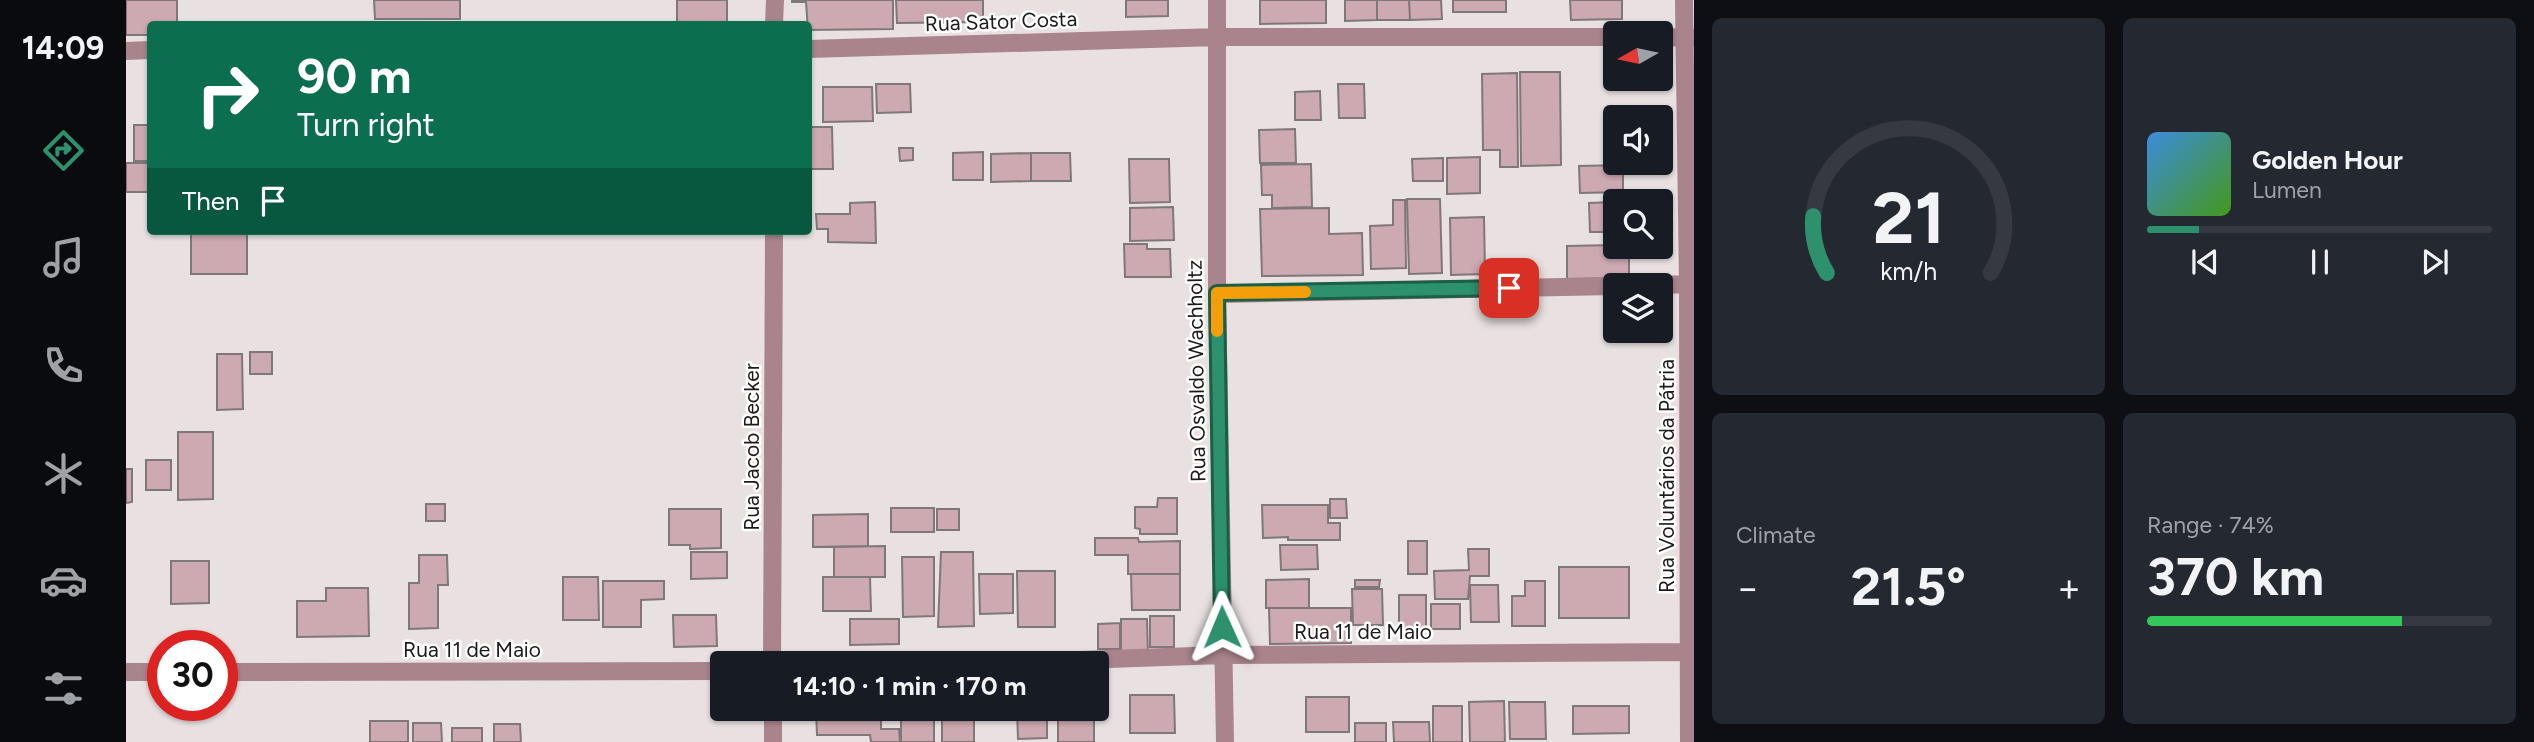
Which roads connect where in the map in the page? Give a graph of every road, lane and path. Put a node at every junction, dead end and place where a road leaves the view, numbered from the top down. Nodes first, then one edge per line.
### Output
1 (775, 0) edge
2 (1217, 0) edge
3 (1684, 0) edge
4 (774, 21) edge
5 (1218, 37) junction
6 (1603, 37) edge
7 (1689, 37) edge
8 (812, 49) edge
9 (147, 50) edge
10 (126, 51) edge
11 (774, 235) edge
12 (1673, 285) edge
13 (1691, 285) edge
14 (1603, 286) edge
15 (1217, 293) junction
16 (772, 651) edge
17 (1691, 652) edge
18 (1222, 655) junction
19 (1109, 659) edge
20 (710, 671) edge
21 (126, 672) edge
22 (147, 672) edge
23 (238, 672) edge
24 (773, 721) edge
25 (773, 742) edge
26 (1225, 742) edge
27 (1689, 742) edge

1 - 4 street
2 - 5 street, Rua Osvaldo Wachholtz
3 - 7 street, Rua Voluntários da Pátria
5 - 6 street, Rua Sator Costa
5 - 8 street, Rua Sator Costa
5 - 15 street, Rua Osvaldo Wachholtz
7 - 13 street, Rua Voluntários da Pátria
9 - 10 street
11 - 16 street, Rua Jacob Becker
12 - 13 street
13 - 17 street, Rua Voluntários da Pátria
14 - 15 street
15 - 18 street, Rua Osvaldo Wachholtz
17 - 18 street, Rua 11 de Maio
17 - 27 street, Rua Voluntários da Pátria
18 - 19 street, Rua 11 de Maio
18 - 26 street, Rua Osvaldo Wachholtz
20 - 23 street, Rua 11 de Maio
21 - 22 street
24 - 25 street

